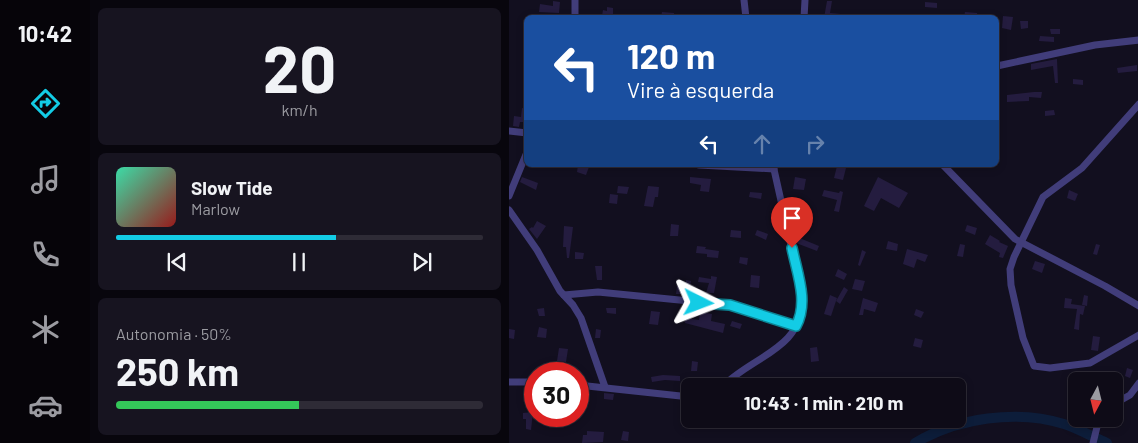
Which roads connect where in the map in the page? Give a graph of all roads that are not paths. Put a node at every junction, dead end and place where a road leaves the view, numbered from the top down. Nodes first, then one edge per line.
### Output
1 (575, 0) edge
2 (744, 0) edge
3 (805, 0) edge
4 (575, 15) edge
5 (746, 15) edge
6 (804, 15) edge
7 (1138, 40) edge
8 (999, 66) edge
9 (1138, 104) edge
10 (509, 131) edge
11 (524, 133) edge
12 (524, 159) edge
13 (773, 167) edge
14 (945, 167) edge
15 (509, 196) edge
16 (509, 210) edge
17 (1021, 242) junction
18 (564, 295) junction
19 (1138, 306) edge
20 (796, 326) junction
21 (1138, 335) edge
22 (731, 378) edge
23 (509, 382) edge
24 (524, 382) edge
25 (1138, 383) edge
26 (589, 386) edge
27 (605, 387) junction
28 (681, 396) edge
29 (1123, 399) edge
30 (1097, 428) edge
31 (1093, 443) edge

1 - 4 street
2 - 5 street
3 - 6 street
7 - 8 street
9 - 17 street
10 - 11 street
12 - 15 street
13 - 20 street
14 - 17 street
16 - 18 street
17 - 19 street
17 - 21 street
18 - 20 street
18 - 27 street
20 - 22 street
23 - 24 street
25 - 29 street
26 - 27 street
27 - 28 street
30 - 31 street

